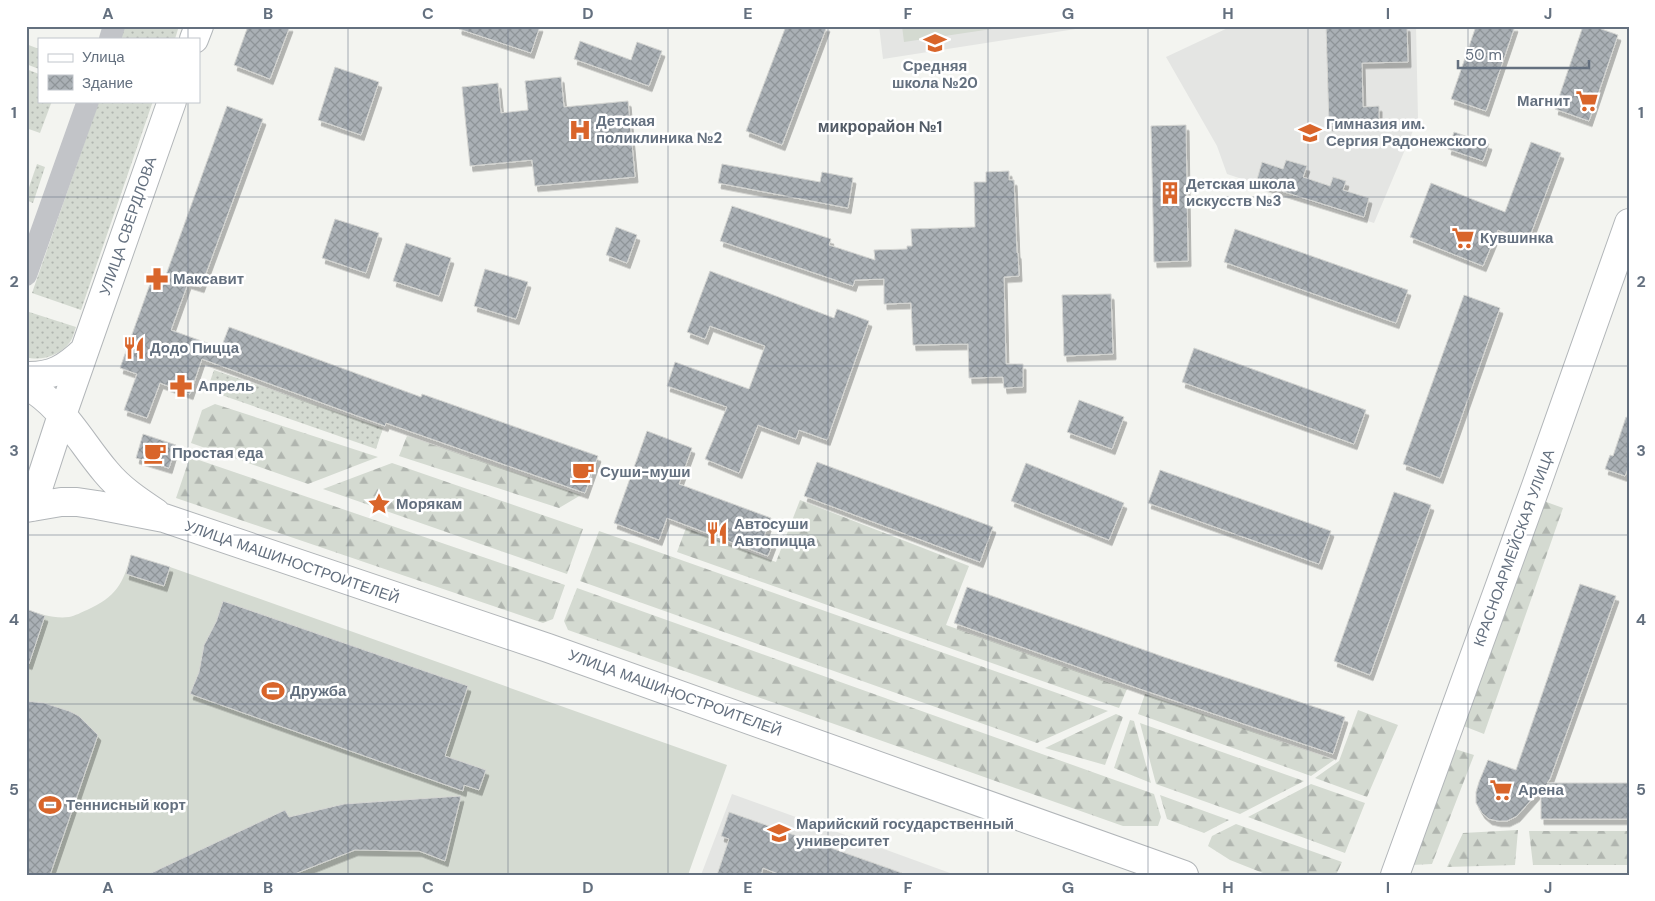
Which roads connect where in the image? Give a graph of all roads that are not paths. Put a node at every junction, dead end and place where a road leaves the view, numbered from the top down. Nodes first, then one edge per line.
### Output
1 (114, 26) edge
2 (198, 26) edge
3 (110, 38) edge
4 (194, 38) edge
5 (88, 102) edge
6 (172, 102) edge
7 (1629, 223) edge
8 (26, 275) edge
9 (84, 351) junction
10 (26, 376) edge
11 (26, 385) edge
12 (62, 415) junction
13 (28, 513) edge
14 (164, 518) junction
15 (1395, 874) edge
16 (1184, 875) edge

1 - 3 street
2 - 4 main road
5 - 8 street
6 - 9 main road, УЛИЦА СВЕРДЛОВА
7 - 15 main road, КРАСНОАРМЕЙСКАЯ УЛИЦА
9 - 10 main road, УЛИЦА СВЕРДЛОВА
9 - 12 main road, УЛИЦА СВЕРДЛОВА
11 - 12 main road, УЛИЦА МАШИНОСТРОИТЕЛЕЙ
12 - 13 main road, УЛИЦА СВЕРДЛОВА
12 - 14 main road, УЛИЦА МАШИНОСТРОИТЕЛЕЙ
13 - 14 main road, УЛИЦА МАШИНОСТРОИТЕЛЕЙ
14 - 16 main road, УЛИЦА МАШИНОСТРОИТЕЛЕЙ

